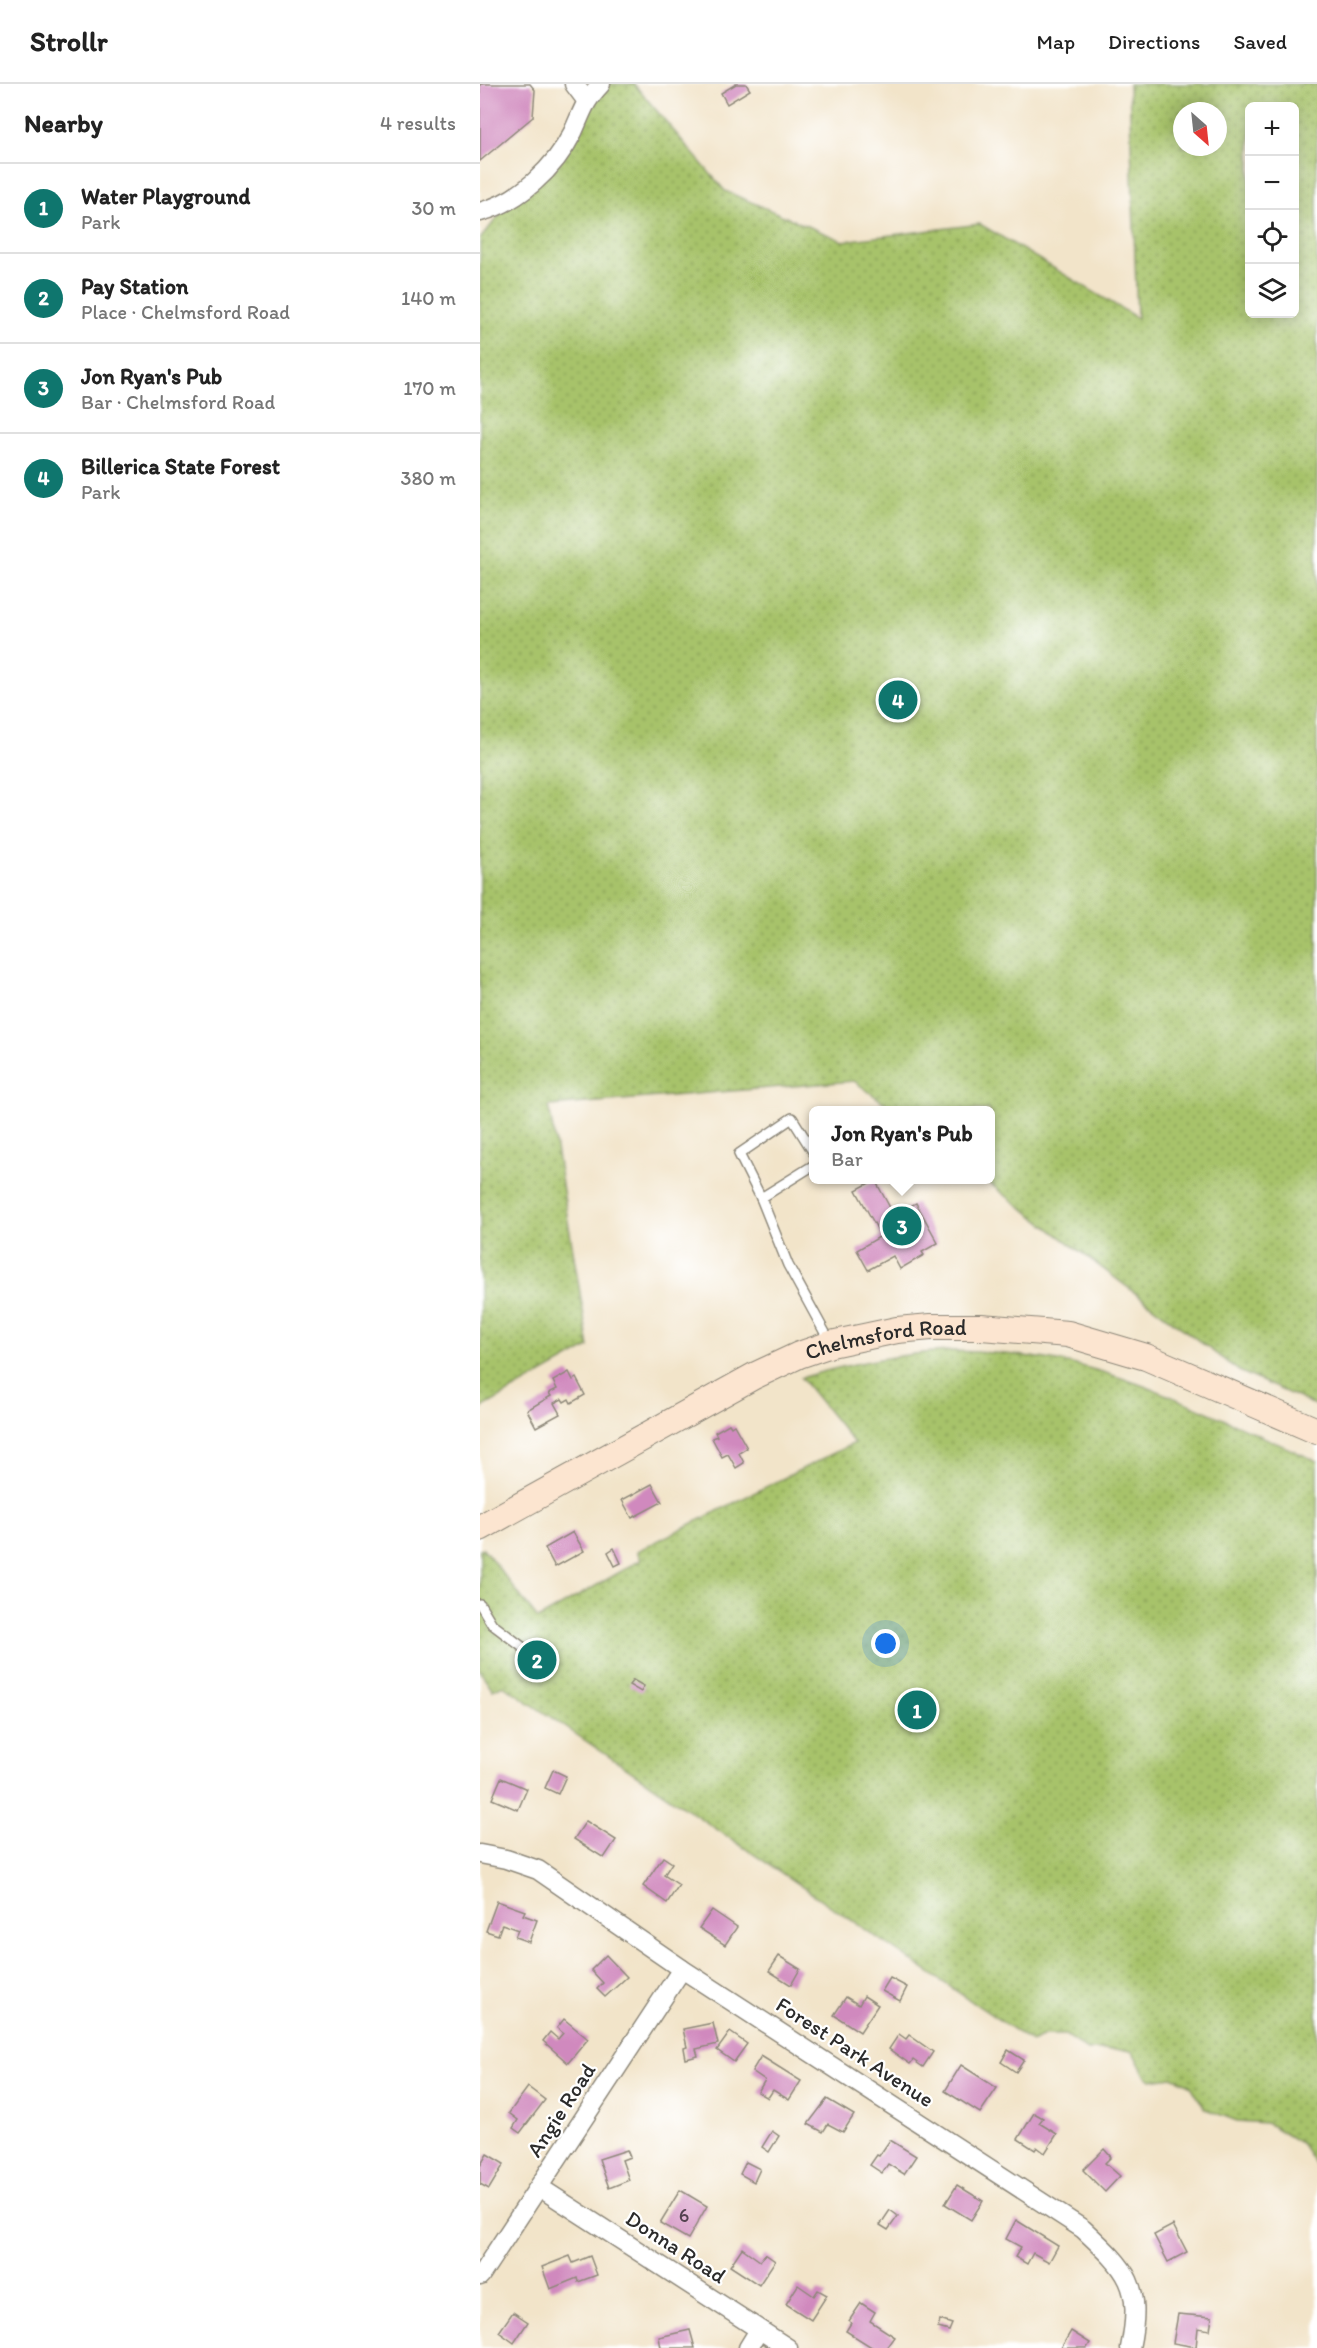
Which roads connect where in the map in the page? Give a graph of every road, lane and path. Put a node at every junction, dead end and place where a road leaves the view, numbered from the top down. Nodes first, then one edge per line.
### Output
1 (574, 84) edge
2 (601, 84) edge
3 (586, 100) junction
4 (480, 212) edge
5 (809, 1147) edge
6 (809, 1168) edge
7 (761, 1198) junction
8 (831, 1344) junction
9 (1317, 1431) edge
10 (480, 1528) edge
11 (480, 1604) edge
12 (529, 1653) dead end
13 (480, 1854) edge
14 (682, 1969) junction
15 (539, 2187) junction
16 (480, 2276) edge
17 (759, 2330) junction
18 (748, 2348) edge
19 (788, 2348) edge
20 (1130, 2348) edge

1 - 3 street
2 - 3 street
3 - 4 street
5 - 7 lane
6 - 7 lane
7 - 8 lane
8 - 9 main road, Chelmsford Road
8 - 10 main road, Chelmsford Road
11 - 12 lane
13 - 14 street, Forest Park Avenue
14 - 15 street, Angie Road
14 - 20 street, Forest Park Avenue
15 - 16 street, Angie Road
15 - 17 street, Donna Road
17 - 18 street
17 - 19 street, Donna Road

